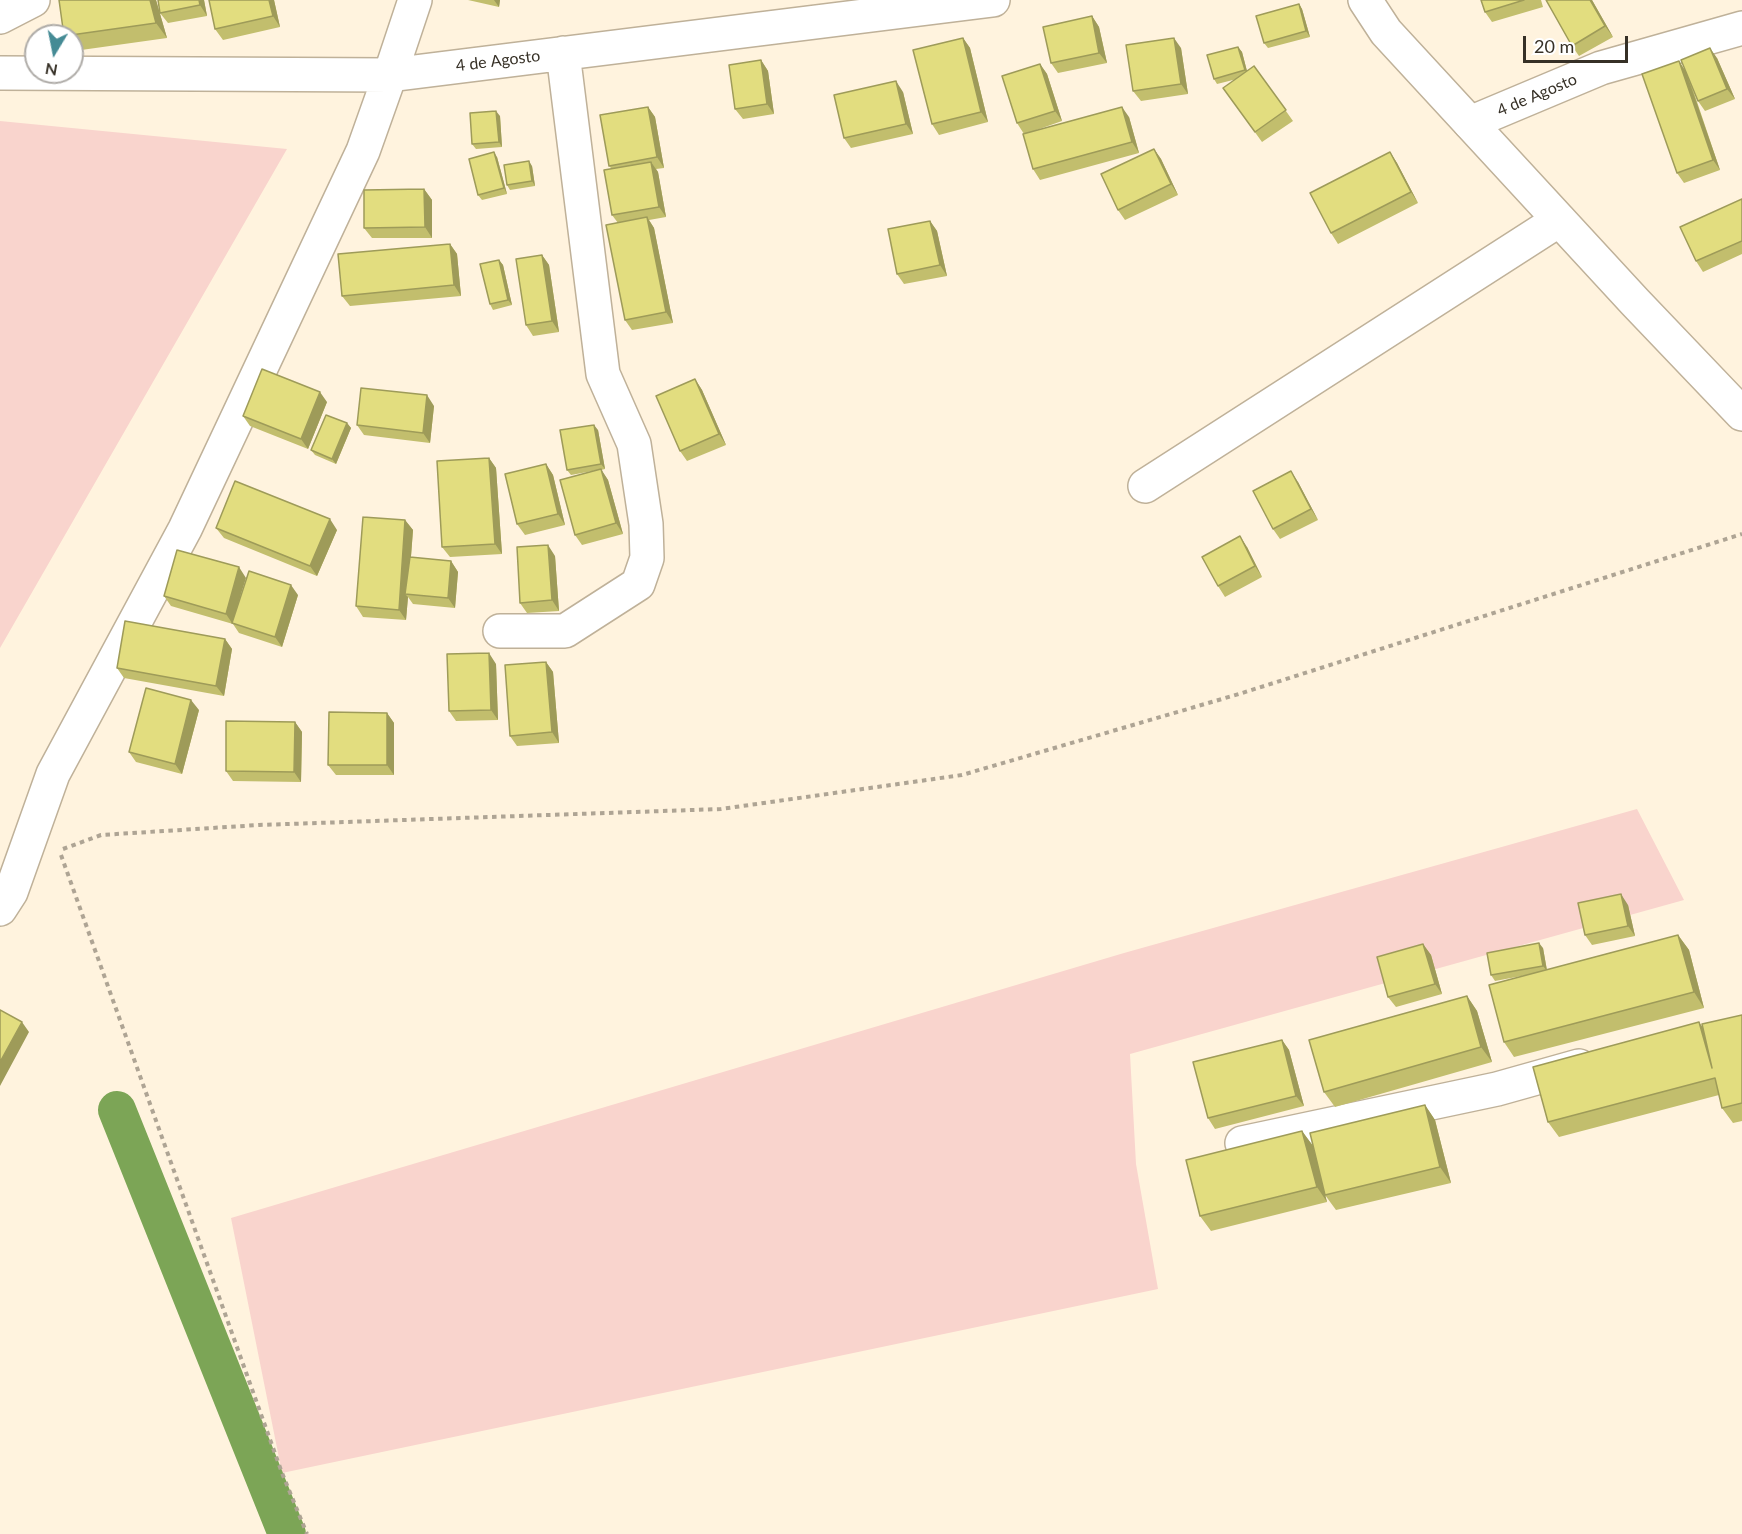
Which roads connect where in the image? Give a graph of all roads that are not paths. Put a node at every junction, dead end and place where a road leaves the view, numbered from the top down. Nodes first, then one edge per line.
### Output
1 (33, 0) edge
2 (415, 0) edge
3 (993, 0) edge
4 (1365, 0) edge
5 (963, 2) edge
6 (0, 17) edge
7 (1742, 28) edge
8 (563, 53) junction
9 (0, 73) edge
10 (390, 75) junction
11 (1470, 123) junction
12 (1559, 220) junction
13 (1742, 414) edge
14 (1145, 486) dead end
15 (500, 631) dead end
16 (0, 909) edge
17 (1608, 1058) edge
18 (1242, 1143) edge

1 - 6 street
2 - 10 street
3 - 5 street, 4 de Agosto
4 - 11 street
5 - 8 street, 4 de Agosto
7 - 11 street, 4 de Agosto
8 - 10 street, 4 de Agosto
8 - 15 street
9 - 10 street, 4 de Agosto
10 - 16 street
11 - 12 street
12 - 13 street
12 - 14 street
17 - 18 street

